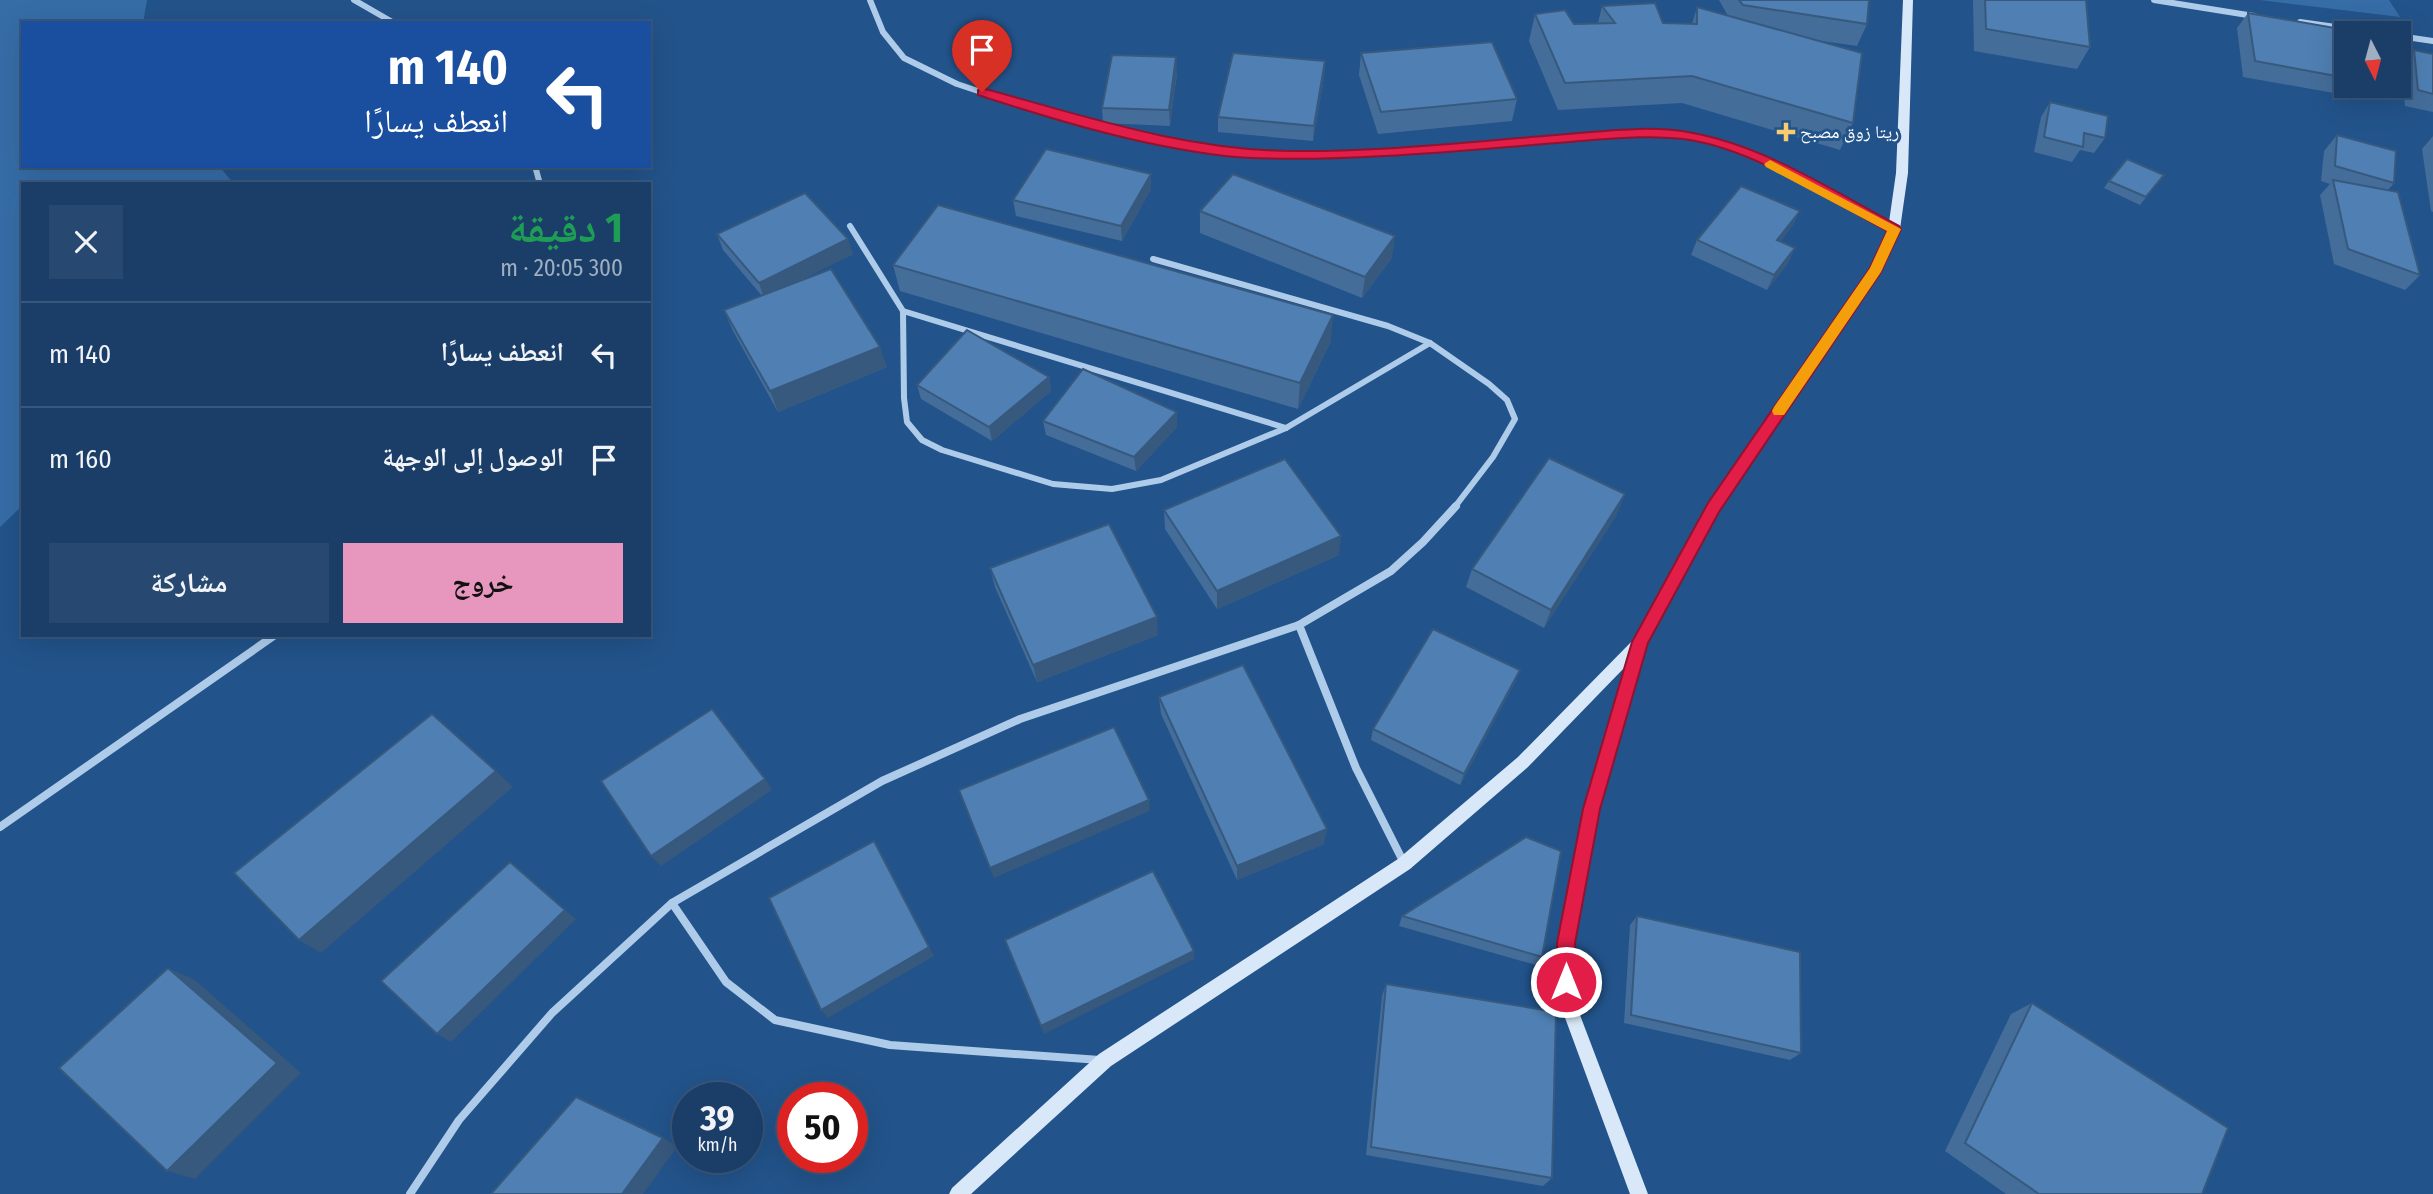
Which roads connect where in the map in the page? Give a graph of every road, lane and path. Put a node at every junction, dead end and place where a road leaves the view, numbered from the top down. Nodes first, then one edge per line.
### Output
1 (354, 0) edge
2 (870, 0) edge
3 (1908, 0) edge
4 (2154, 0) edge
5 (2260, 16) edge
6 (2286, 20) edge
7 (391, 21) edge
8 (2334, 27) edge
9 (2412, 38) edge
10 (2433, 41) edge
11 (849, 226) dead end
12 (1894, 229) junction
13 (1153, 260) dead end
14 (903, 311) junction
15 (1430, 343) junction
16 (1286, 428) junction
17 (1298, 625) junction
18 (272, 637) edge
19 (1640, 642) junction
20 (0, 827) edge
21 (1404, 864) junction
22 (672, 903) junction
23 (1105, 1060) junction
24 (410, 1194) edge
25 (958, 1194) edge
26 (1639, 1194) edge

1 - 7 street
2 - 12 street
3 - 12 main road
4 - 5 street
6 - 8 street
9 - 10 street
11 - 14 street
12 - 19 main road
13 - 15 street
14 - 16 street
14 - 16 street
15 - 16 street
15 - 17 street
17 - 21 street
17 - 22 street
18 - 20 street
19 - 21 main road
19 - 26 main road
21 - 23 main road
22 - 23 street
22 - 24 street
23 - 25 main road

